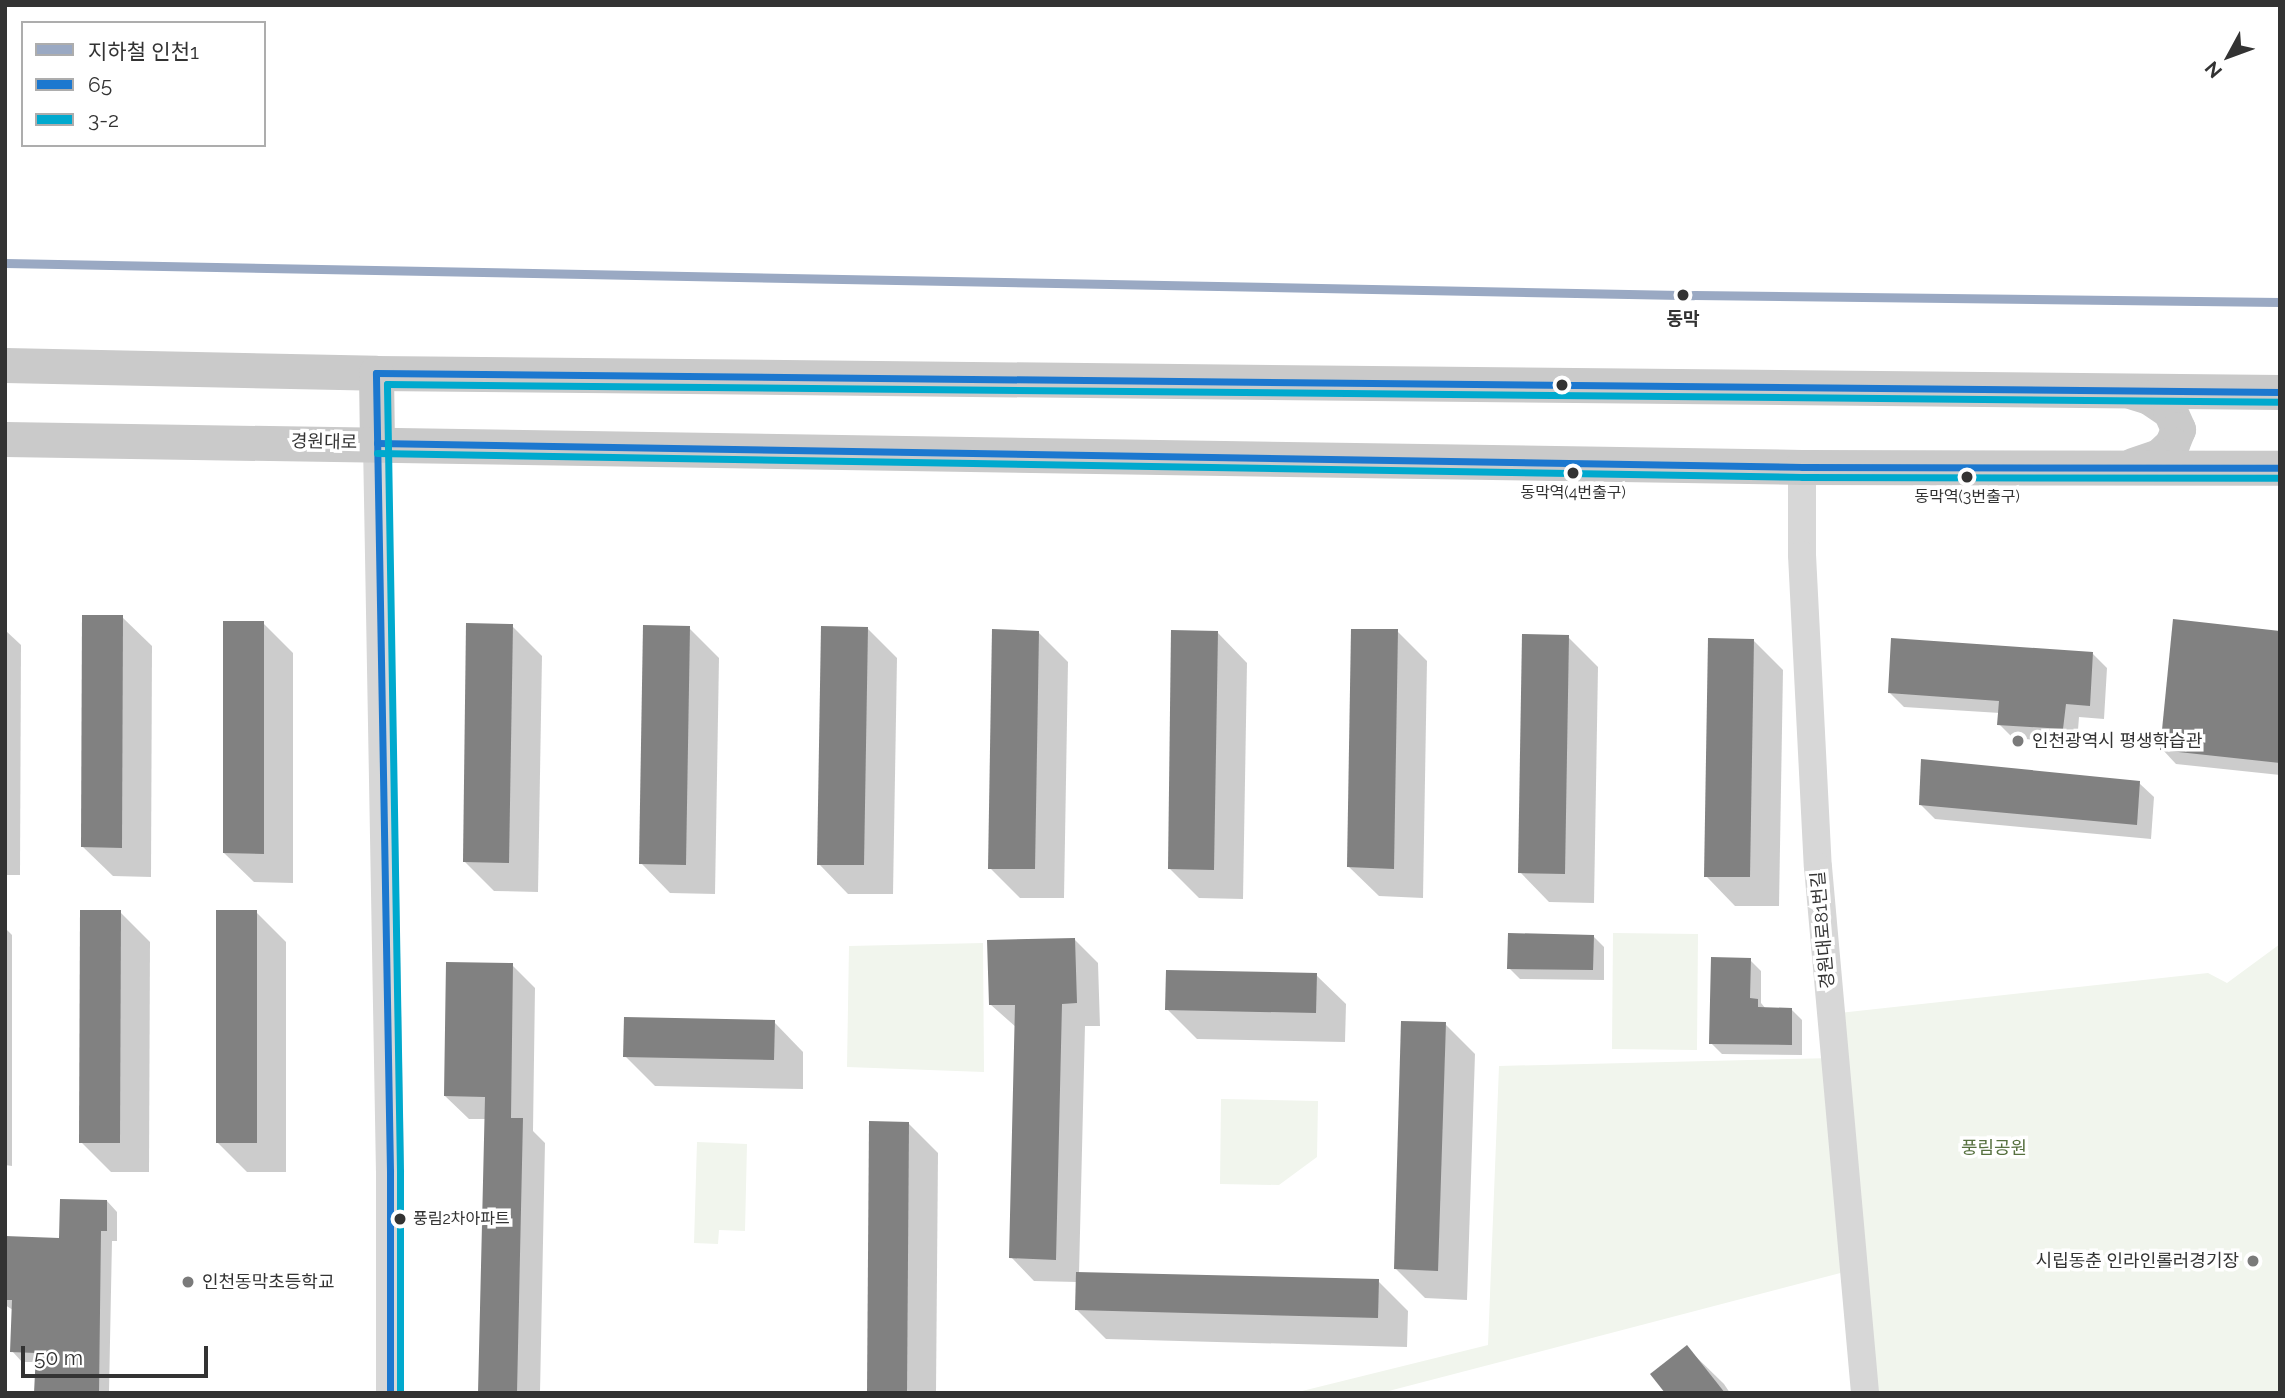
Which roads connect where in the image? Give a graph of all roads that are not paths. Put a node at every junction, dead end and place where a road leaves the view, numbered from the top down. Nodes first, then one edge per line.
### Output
1 (5, 365) edge
2 (376, 373) junction
3 (2125, 390) junction
4 (2280, 392) edge
5 (5, 439) edge
6 (377, 443) junction
7 (1802, 467) junction
8 (2127, 468) junction
9 (2280, 468) edge
10 (390, 1393) edge
11 (1865, 1393) edge

1 - 2 main road
2 - 3 main road
2 - 6 main road
3 - 4 main road
3 - 8 main road
5 - 6 main road, 경원대로
6 - 7 main road, 경원대로
6 - 10 street
7 - 8 main road, 경원대로
7 - 11 street, 경원대로81번길
8 - 9 main road, 경원대로

